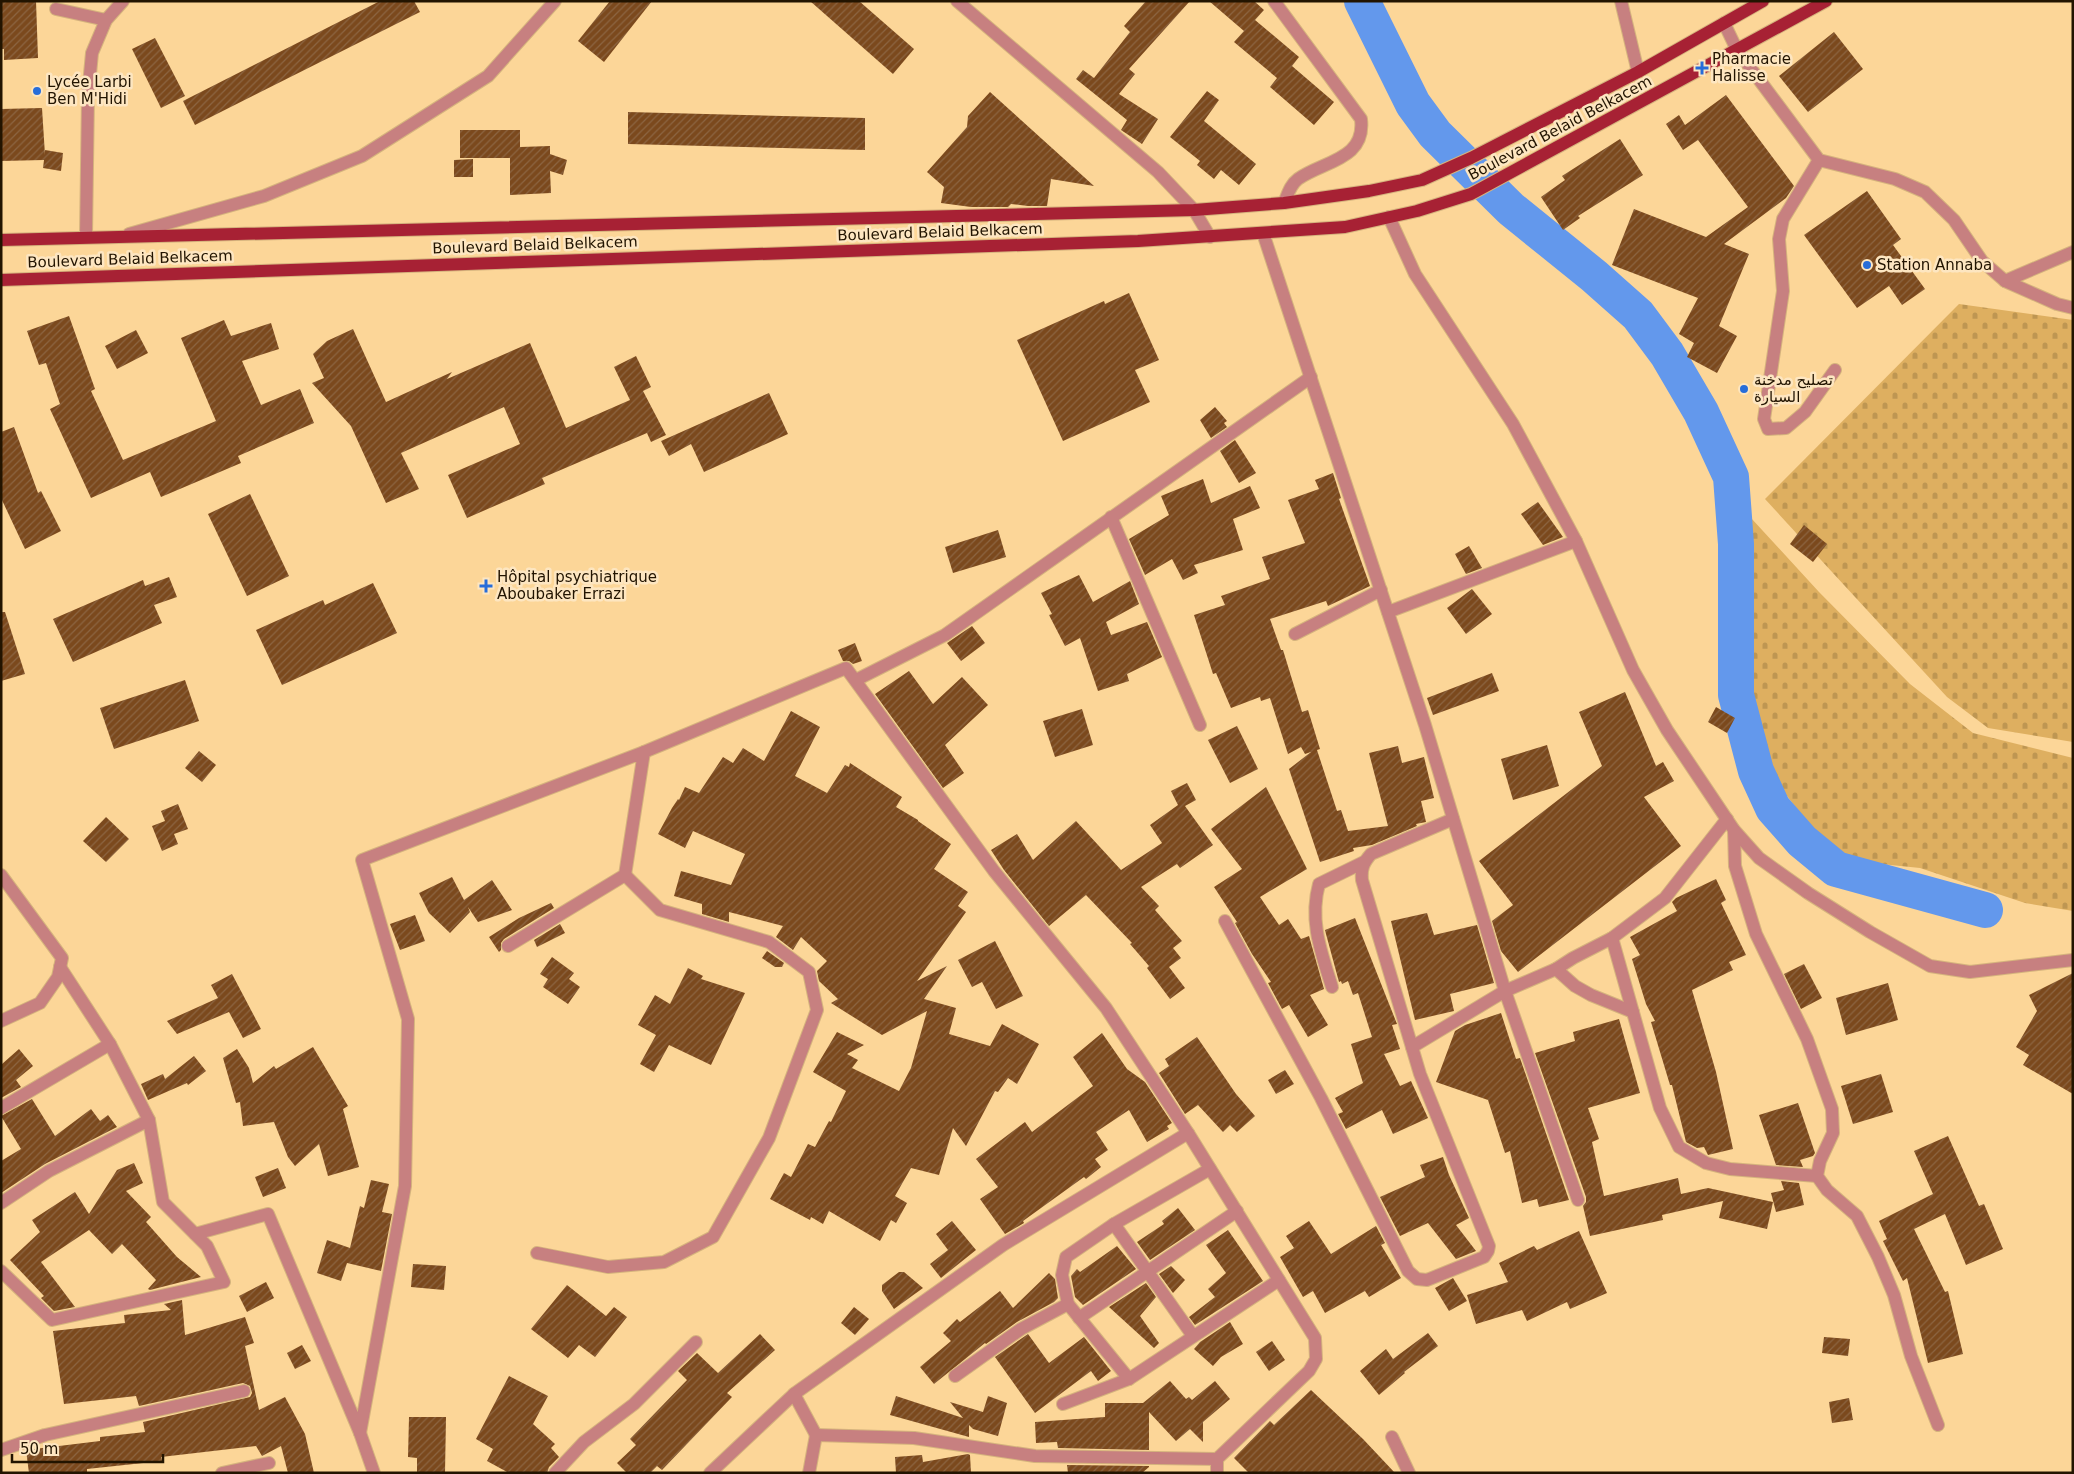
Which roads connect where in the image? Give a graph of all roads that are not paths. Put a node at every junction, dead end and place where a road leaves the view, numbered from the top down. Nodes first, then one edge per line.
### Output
1 (123, 1) edge
2 (555, 1) edge
3 (957, 1) edge
4 (1274, 1) edge
5 (1620, 1) edge
6 (1763, 1) edge
7 (1826, 1) edge
8 (56, 9) dead end
9 (106, 20) junction
10 (1724, 23) junction
11 (1738, 50) junction
12 (1638, 72) junction
13 (1819, 160) junction
14 (1284, 203) junction
15 (1194, 210) junction
16 (1389, 217) junction
17 (1263, 233) junction
18 (86, 236) junction
19 (122, 236) junction
20 (1210, 237) junction
21 (1, 240) edge
22 (2073, 252) edge
23 (1, 280) edge
24 (2005, 281) junction
25 (2073, 308) edge
26 (1835, 370) dead end
27 (1311, 377) junction
28 (1111, 517) junction
29 (1576, 541) junction
30 (1381, 590) junction
31 (1388, 612) junction
32 (1295, 634) dead end
33 (856, 680) junction
34 (1200, 725) dead end
35 (644, 752) junction
36 (1453, 818) junction
37 (1730, 825) junction
38 (1364, 862) junction
39 (1, 875) edge
40 (625, 875) junction
41 (1225, 921) dead end
42 (1612, 938) junction
43 (508, 946) dead end
44 (2073, 960) edge
45 (60, 967) junction
46 (1556, 969) junction
47 (1332, 987) dead end
48 (1504, 991) junction
49 (1633, 1012) junction
50 (1, 1022) edge
51 (110, 1044) junction
52 (1412, 1047) junction
53 (1, 1108) edge
54 (149, 1120) junction
55 (1188, 1133) junction
56 (1210, 1168) junction
57 (1817, 1176) junction
58 (1578, 1200) dead end
59 (1, 1203) edge
60 (1237, 1211) junction
61 (1114, 1224) junction
62 (195, 1234) junction
63 (537, 1253) dead end
64 (1, 1271) edge
65 (1147, 1272) junction
66 (1279, 1280) junction
67 (1068, 1304) junction
68 (1079, 1318) junction
69 (1193, 1336) junction
70 (696, 1342) dead end
71 (955, 1376) dead end
72 (1129, 1379) junction
73 (244, 1391) dead end
74 (794, 1394) junction
75 (1063, 1404) dead end
76 (1938, 1425) dead end
77 (360, 1433) junction
78 (816, 1435) junction
79 (1392, 1437) dead end
80 (1, 1450) edge
81 (1217, 1459) junction
82 (269, 1463) dead end
83 (222, 1473) edge
84 (374, 1473) edge
85 (555, 1473) edge
86 (710, 1473) edge
87 (809, 1473) edge
88 (1217, 1473) edge
89 (1409, 1473) edge

1 - 9 street
2 - 19 street
3 - 15 street
4 - 14 street
5 - 12 street
6 - 10 main road, Boulevard Belaid Belkacem
7 - 11 main road, Boulevard Belaid Belkacem
8 - 9 street
9 - 18 street
10 - 11 street
10 - 12 main road, Boulevard Belaid Belkacem
11 - 13 street
11 - 16 main road, Boulevard Belaid Belkacem
12 - 14 main road, Boulevard Belaid Belkacem
13 - 24 street
13 - 26 street
14 - 15 main road, Boulevard Belaid Belkacem
15 - 19 main road, Boulevard Belaid Belkacem
15 - 20 street
16 - 17 main road, Boulevard Belaid Belkacem
16 - 29 street
17 - 20 main road, Boulevard Belaid Belkacem
17 - 27 street
18 - 19 main road, Boulevard Belaid Belkacem
18 - 21 main road, Boulevard Belaid Belkacem
20 - 23 main road, Boulevard Belaid Belkacem
22 - 24 street
24 - 25 street
27 - 28 street
27 - 30 street
28 - 33 street
28 - 34 street
29 - 31 street
29 - 37 street
30 - 31 street
30 - 32 street
31 - 36 street
33 - 35 street
33 - 55 street
35 - 40 street
35 - 77 street
36 - 38 street
36 - 48 street
37 - 42 street
37 - 44 street
37 - 57 street
38 - 47 street
38 - 52 street
39 - 45 street
40 - 43 street
40 - 63 street
41 - 52 street
42 - 46 street
42 - 49 street
45 - 50 street
45 - 51 street
46 - 48 street
46 - 49 street
48 - 52 street
48 - 58 street
49 - 57 street
51 - 53 street
51 - 54 street
54 - 59 street
54 - 62 street
55 - 56 street
55 - 74 street
56 - 60 street
56 - 61 street
57 - 76 street
60 - 65 street
60 - 66 street
61 - 65 street
61 - 67 street
62 - 64 street
62 - 77 street
65 - 68 street
65 - 69 street
66 - 69 street
66 - 81 street
67 - 68 street
67 - 71 street
68 - 72 street
69 - 72 street
70 - 85 street
72 - 75 street
73 - 80 street
74 - 78 street
74 - 86 street
77 - 84 street
78 - 81 street
78 - 87 street
79 - 89 street
81 - 88 street
82 - 83 street

